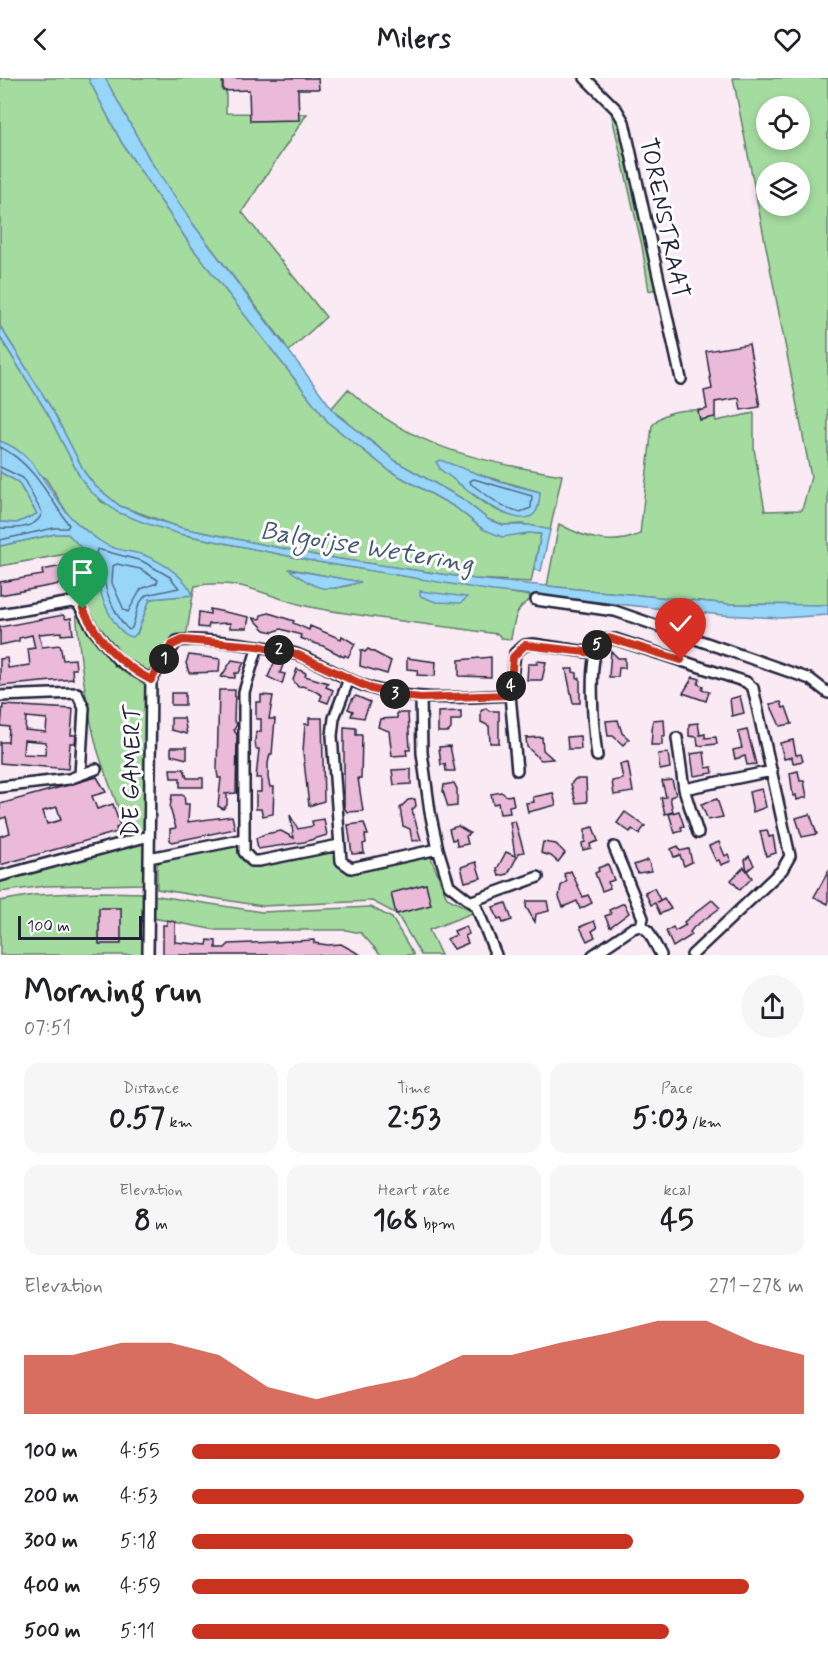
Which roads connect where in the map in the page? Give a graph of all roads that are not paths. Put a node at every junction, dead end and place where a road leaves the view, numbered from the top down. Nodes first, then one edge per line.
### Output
1 (585, 78) edge
2 (681, 379) dead end
3 (536, 600) dead end
4 (0, 614) edge
5 (258, 646) junction
6 (594, 653) junction
7 (349, 679) junction
8 (151, 680) junction
9 (828, 693) edge
10 (510, 695) junction
11 (0, 696) edge
12 (421, 698) junction
13 (677, 738) dead end
14 (597, 756) dead end
15 (96, 769) dead end
16 (517, 770) dead end
17 (772, 771) junction
18 (80, 775) junction
19 (0, 787) edge
20 (684, 789) junction
21 (698, 832) dead end
22 (149, 836) junction
23 (244, 839) junction
24 (339, 845) junction
25 (614, 847) dead end
26 (438, 849) junction
27 (149, 858) junction
28 (0, 876) edge
29 (538, 877) dead end
30 (472, 901) junction
31 (641, 926) junction
32 (148, 955) edge
33 (496, 955) edge
34 (592, 955) edge
35 (661, 955) edge
36 (692, 955) edge

1 - 2 street, TORENSTRAAT
3 - 9 street
4 - 8 street
5 - 7 street, DE GAMERT
5 - 8 street, DE GAMERT
5 - 23 street
6 - 10 street
6 - 14 street
6 - 17 street
7 - 12 street, DE GAMERT
7 - 24 street
8 - 22 street, DE GAMERT
10 - 12 street, DE GAMERT
10 - 16 street
11 - 18 street
12 - 26 street
13 - 20 street
15 - 18 street
17 - 20 street
17 - 36 street
18 - 19 street
20 - 21 street
22 - 27 street, DE GAMERT
22 - 28 street
23 - 24 street
23 - 27 street, DE GAMERT
24 - 26 street
25 - 31 street
26 - 30 street
27 - 32 street
29 - 30 street
30 - 33 street
31 - 34 street
31 - 35 street

